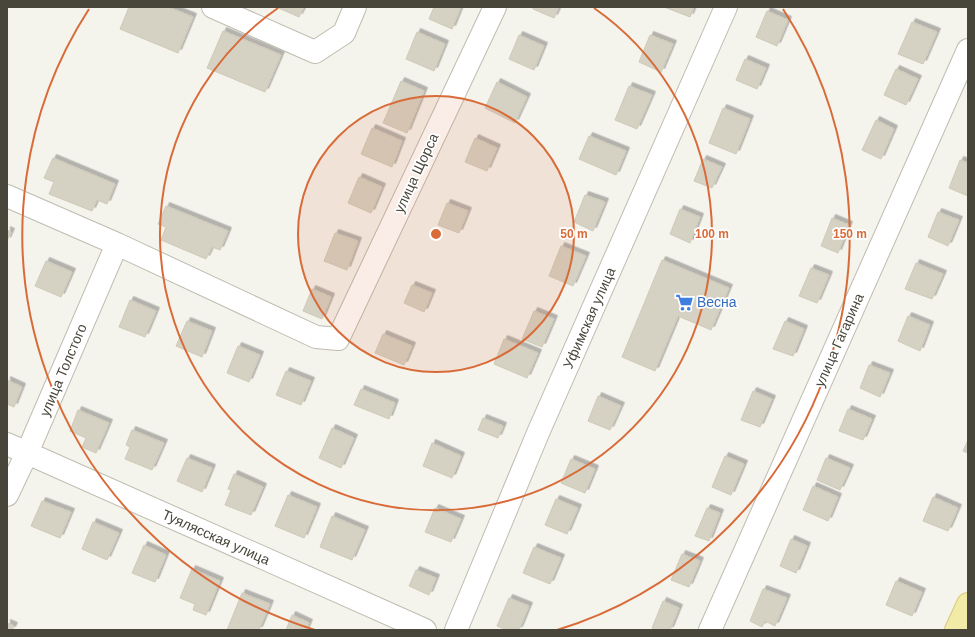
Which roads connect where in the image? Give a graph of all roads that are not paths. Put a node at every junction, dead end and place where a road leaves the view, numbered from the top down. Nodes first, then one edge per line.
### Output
1 (213, 7) edge
2 (355, 7) edge
3 (495, 7) edge
4 (726, 7) edge
5 (968, 50) edge
6 (7, 196) edge
7 (117, 244) junction
8 (7, 444) edge
9 (27, 453) junction
10 (7, 495) edge
11 (968, 604) edge
12 (425, 630) edge
13 (456, 630) edge
14 (710, 630) edge
15 (956, 630) edge

1 - 2 street
3 - 7 street, улица Щорса
4 - 13 street, Уфимская улица
5 - 14 street, улица Гагарина
6 - 7 street
7 - 9 street, улица Толстого
8 - 9 street, Туялясская улица
9 - 10 street, улица Толстого
9 - 12 street, Туялясская улица
11 - 15 main road

